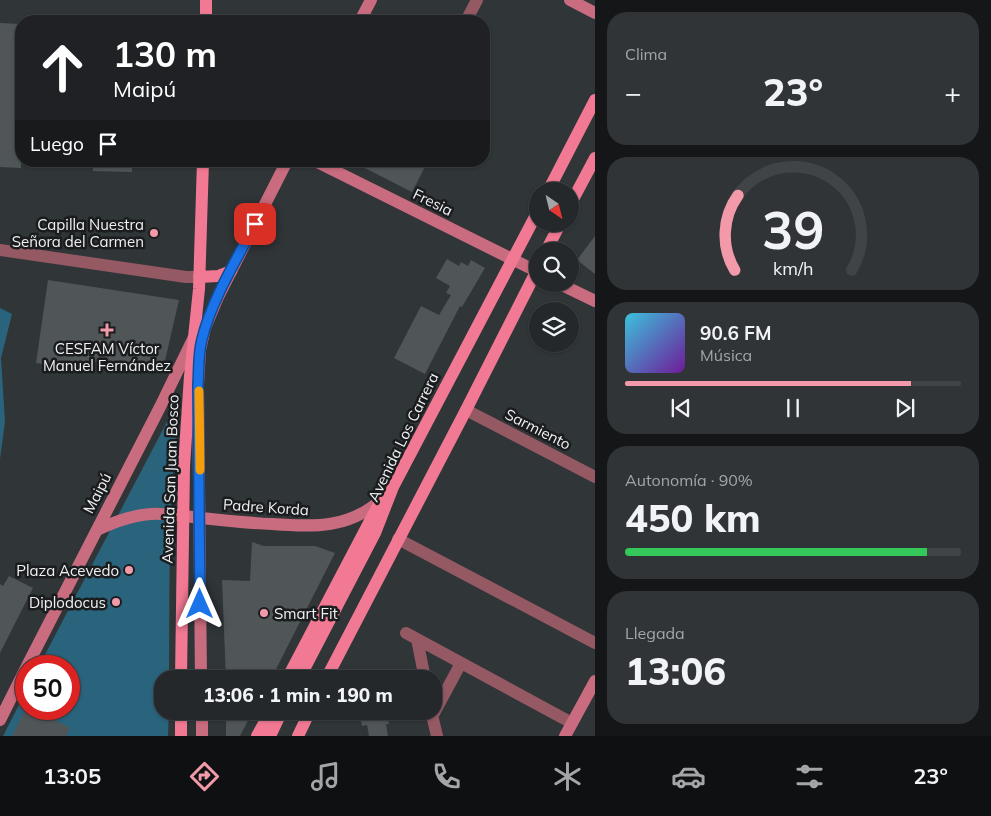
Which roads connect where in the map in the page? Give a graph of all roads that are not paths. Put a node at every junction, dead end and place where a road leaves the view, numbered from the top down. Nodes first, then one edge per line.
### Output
1 (206, 0) edge
2 (372, 0) edge
3 (477, 0) edge
4 (570, 0) edge
5 (595, 13) edge
6 (206, 15) edge
7 (363, 15) edge
8 (469, 15) edge
9 (595, 100) edge
10 (595, 158) edge
11 (202, 167) edge
12 (284, 167) edge
13 (327, 167) edge
14 (553, 182) edge
15 (579, 188) edge
16 (529, 228) edge
17 (0, 250) edge
18 (513, 259) junction
19 (529, 267) edge
20 (231, 271) junction
21 (199, 277) junction
22 (529, 287) edge
23 (576, 292) edge
24 (595, 302) edge
25 (198, 338) junction
26 (466, 410) junction
27 (595, 477) edge
28 (393, 487) junction
29 (381, 500) junction
30 (183, 516) junction
31 (201, 518) junction
32 (97, 530) junction
33 (398, 539) junction
34 (595, 643) edge
35 (33, 655) edge
36 (461, 663) junction
37 (181, 670) edge
38 (201, 670) edge
39 (293, 670) edge
40 (304, 670) edge
41 (331, 670) edge
42 (421, 670) edge
43 (595, 681) edge
44 (15, 691) edge
45 (442, 695) edge
46 (0, 720) edge
47 (181, 720) edge
48 (202, 720) edge
49 (266, 720) edge
50 (278, 720) edge
51 (306, 720) edge
52 (433, 720) edge
53 (572, 723) junction
54 (181, 736) edge
55 (202, 736) edge
56 (258, 736) edge
57 (270, 736) edge
58 (298, 736) edge
59 (437, 736) edge
60 (565, 736) edge

1 - 6 main road
2 - 7 main road
3 - 8 street
4 - 5 main road
9 - 14 main road
10 - 15 main road
11 - 21 main road, Avenida San Juan Bosco
12 - 20 main road, Maipú
13 - 18 main road, Fresia
16 - 18 main road, Avenida Los Carrera
17 - 21 street
18 - 19 main road, Fresia
18 - 28 main road, Avenida Los Carrera
20 - 21 main road
20 - 25 main road, Maipú
21 - 25 main road, Avenida San Juan Bosco
22 - 26 main road
23 - 24 main road
25 - 30 main road, Avenida San Juan Bosco
25 - 31 main road, Avenida San Juan Bosco
25 - 32 main road, Maipú
26 - 27 street, Sarmiento
26 - 33 main road
28 - 29 main road, Padre Korda
28 - 40 main road, Avenida Los Carrera
29 - 31 main road, Padre Korda
29 - 39 main road
30 - 31 main road, Padre Korda
30 - 32 main road, Padre Korda
30 - 37 main road, Avenida San Juan Bosco
31 - 38 main road, Avenida San Juan Bosco
32 - 35 main road, Maipú
33 - 34 street
33 - 41 main road
36 - 42 street
36 - 45 street
36 - 53 street
43 - 53 main road
44 - 46 main road, Maipú
47 - 54 main road
48 - 55 main road
49 - 56 main road
50 - 57 main road
51 - 58 main road
52 - 59 street
53 - 60 main road

